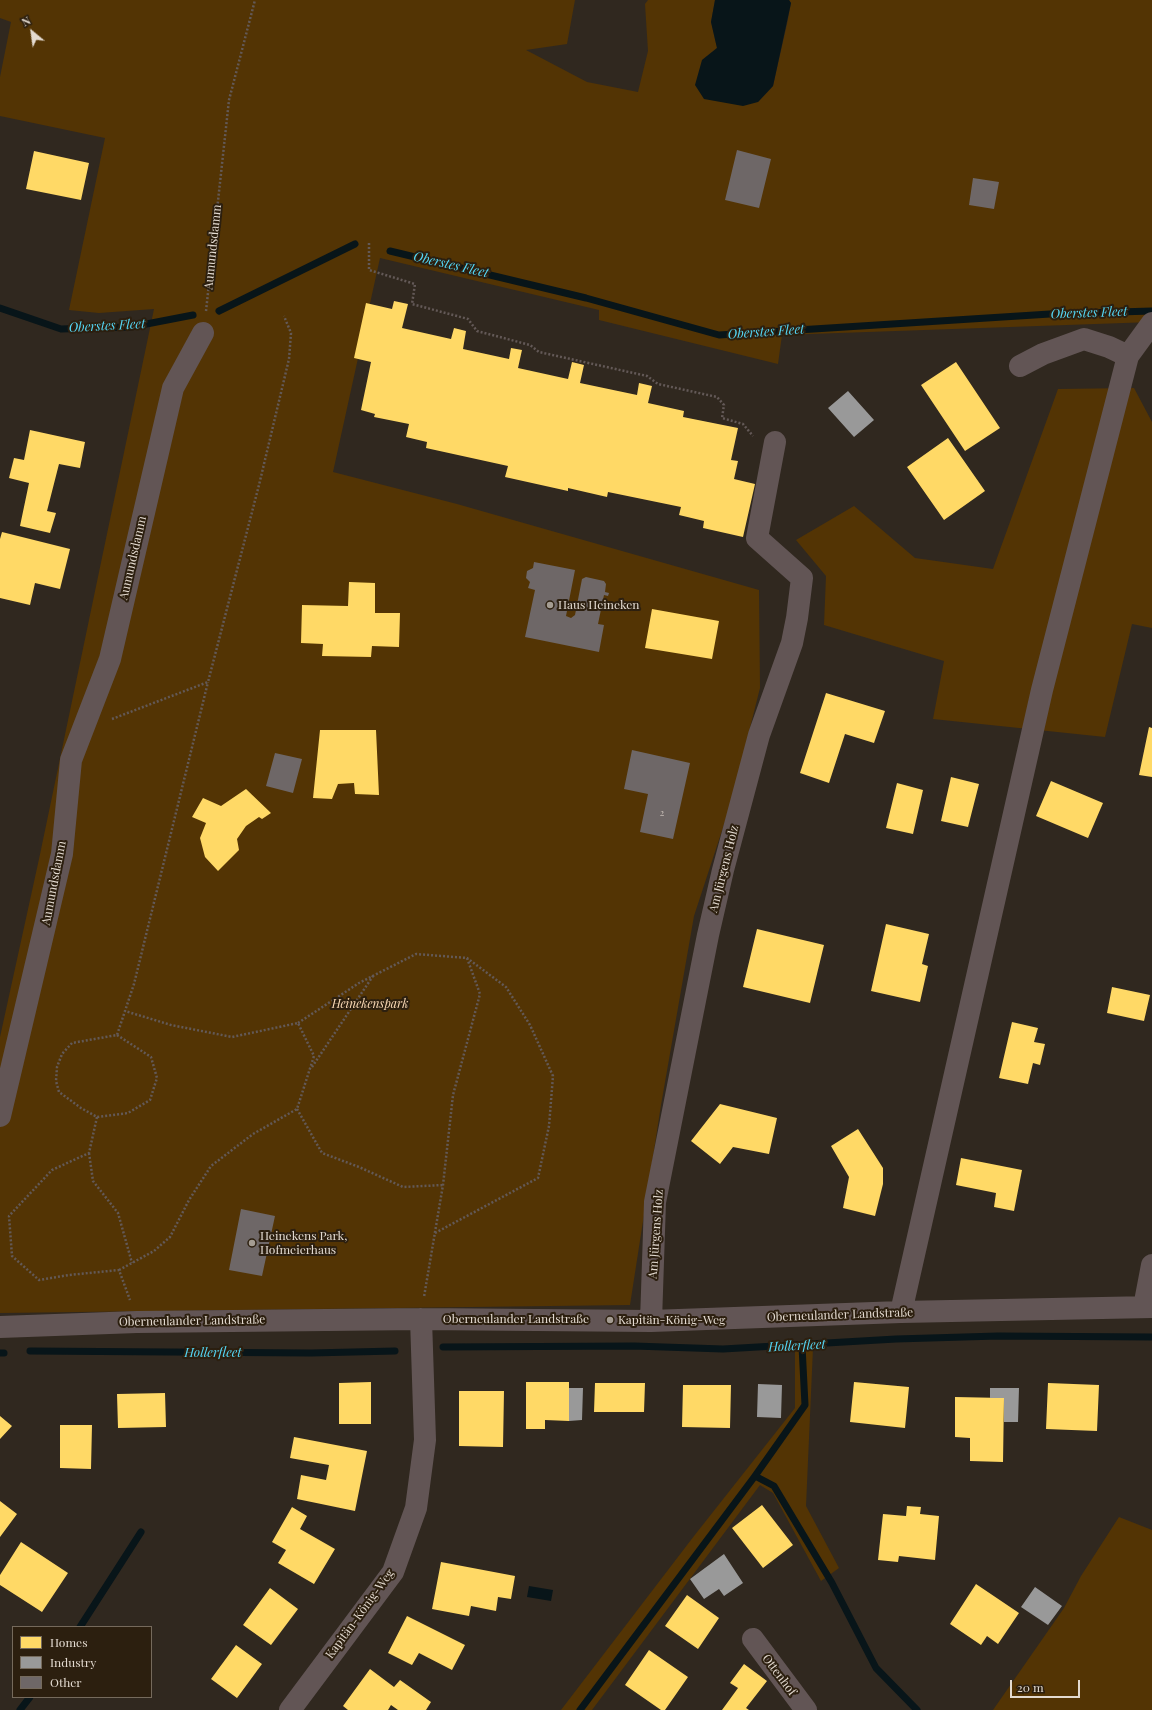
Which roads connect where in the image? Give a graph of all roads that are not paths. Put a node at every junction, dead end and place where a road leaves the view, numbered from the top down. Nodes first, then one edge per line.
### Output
1 (1152, 323) edge
2 (203, 333) road end
3 (1128, 356) junction
4 (1020, 366) dead end
5 (776, 442) road end
6 (0, 1116) edge
7 (1152, 1265) edge
8 (1148, 1307) edge
9 (900, 1312) junction
10 (421, 1319) junction
11 (651, 1321) junction
12 (0, 1327) edge
13 (753, 1639) dead end
14 (290, 1710) edge
15 (806, 1710) edge

1 - 3 street
2 - 6 street, Aumundsdamm
3 - 4 street
3 - 9 street
5 - 11 street, Am Jürgens Holz
7 - 8 street
8 - 9 street, Oberneulander Landstraße
9 - 11 street, Oberneulander Landstraße
10 - 11 street, Oberneulander Landstraße
10 - 12 street, Oberneulander Landstraße
10 - 14 street, Kapitän-König-Weg
13 - 15 street, Ottenhof

